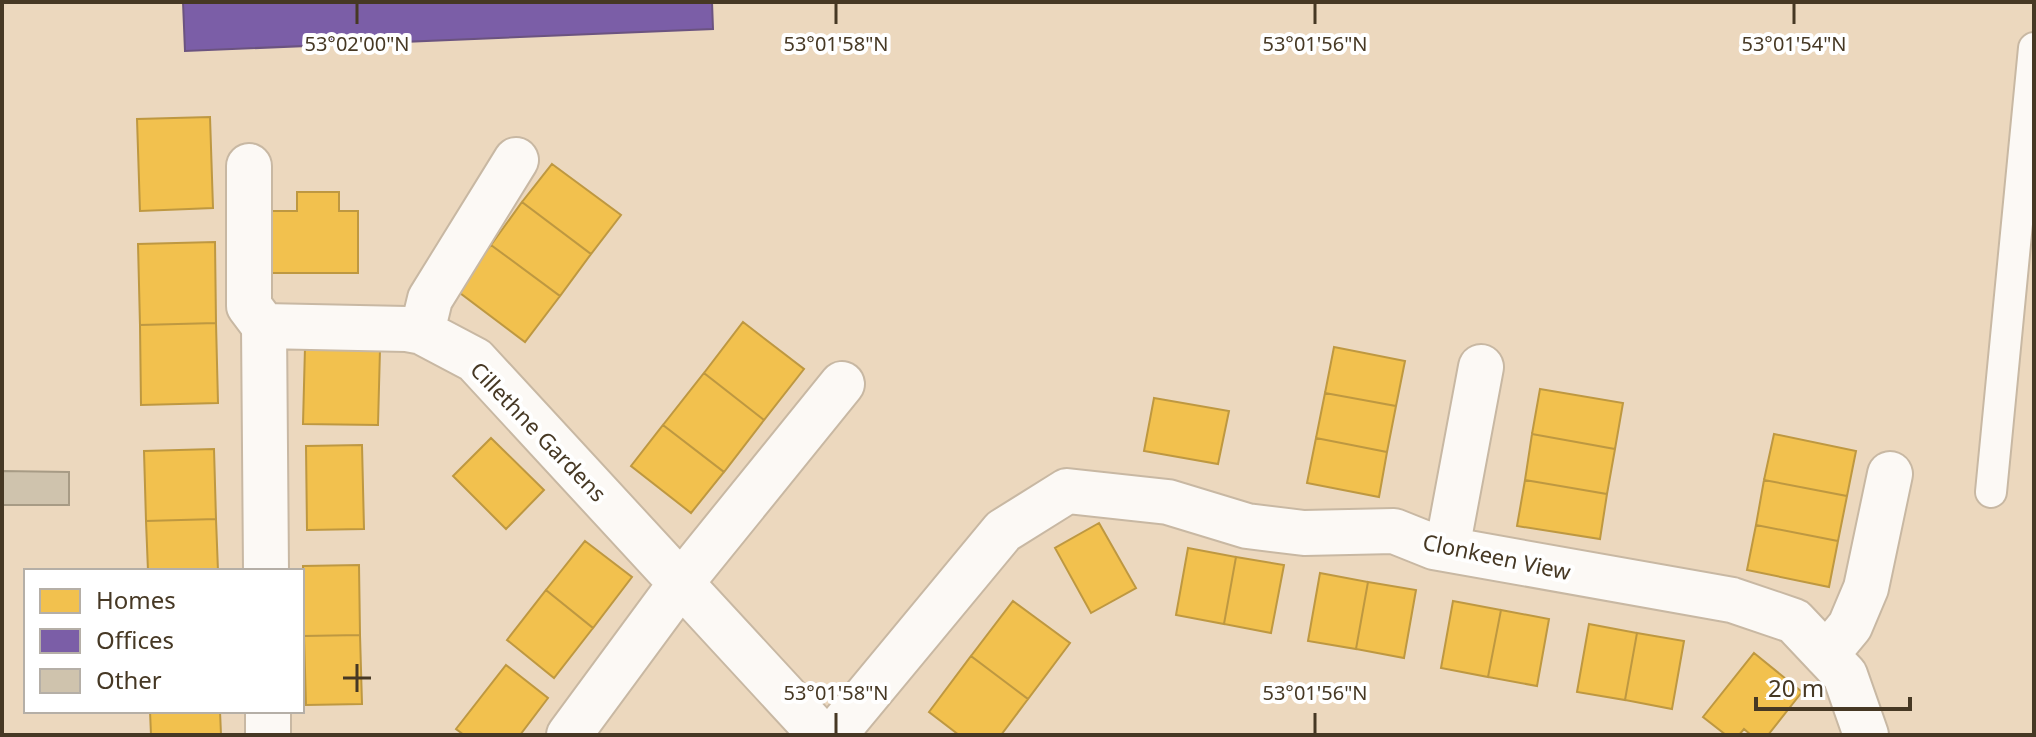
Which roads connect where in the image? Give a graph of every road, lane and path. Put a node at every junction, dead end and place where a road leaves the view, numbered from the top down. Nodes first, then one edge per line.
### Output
1 (2034, 48) edge
2 (516, 160) dead end
3 (249, 166) dead end
4 (264, 326) junction
5 (422, 332) junction
6 (1481, 367) dead end
7 (842, 384) dead end
8 (1890, 474) dead end
9 (1991, 492) dead end
10 (1447, 549) junction
11 (266, 569) edge
12 (681, 583) junction
13 (1826, 655) junction
14 (268, 713) edge
15 (268, 735) edge
16 (569, 735) edge
17 (821, 735) edge
18 (834, 735) edge
19 (1866, 735) edge

1 - 9 lane
2 - 5 street
3 - 4 street
4 - 5 street, Cillethne Gardens
4 - 11 street
5 - 12 street, Cillethne Gardens
6 - 10 street
7 - 12 street
8 - 13 street
10 - 13 street, Clonkeen View
10 - 18 street, Clonkeen View
12 - 16 street
12 - 17 street, Cillethne Gardens
13 - 19 street, Clonkeen View
14 - 15 street

